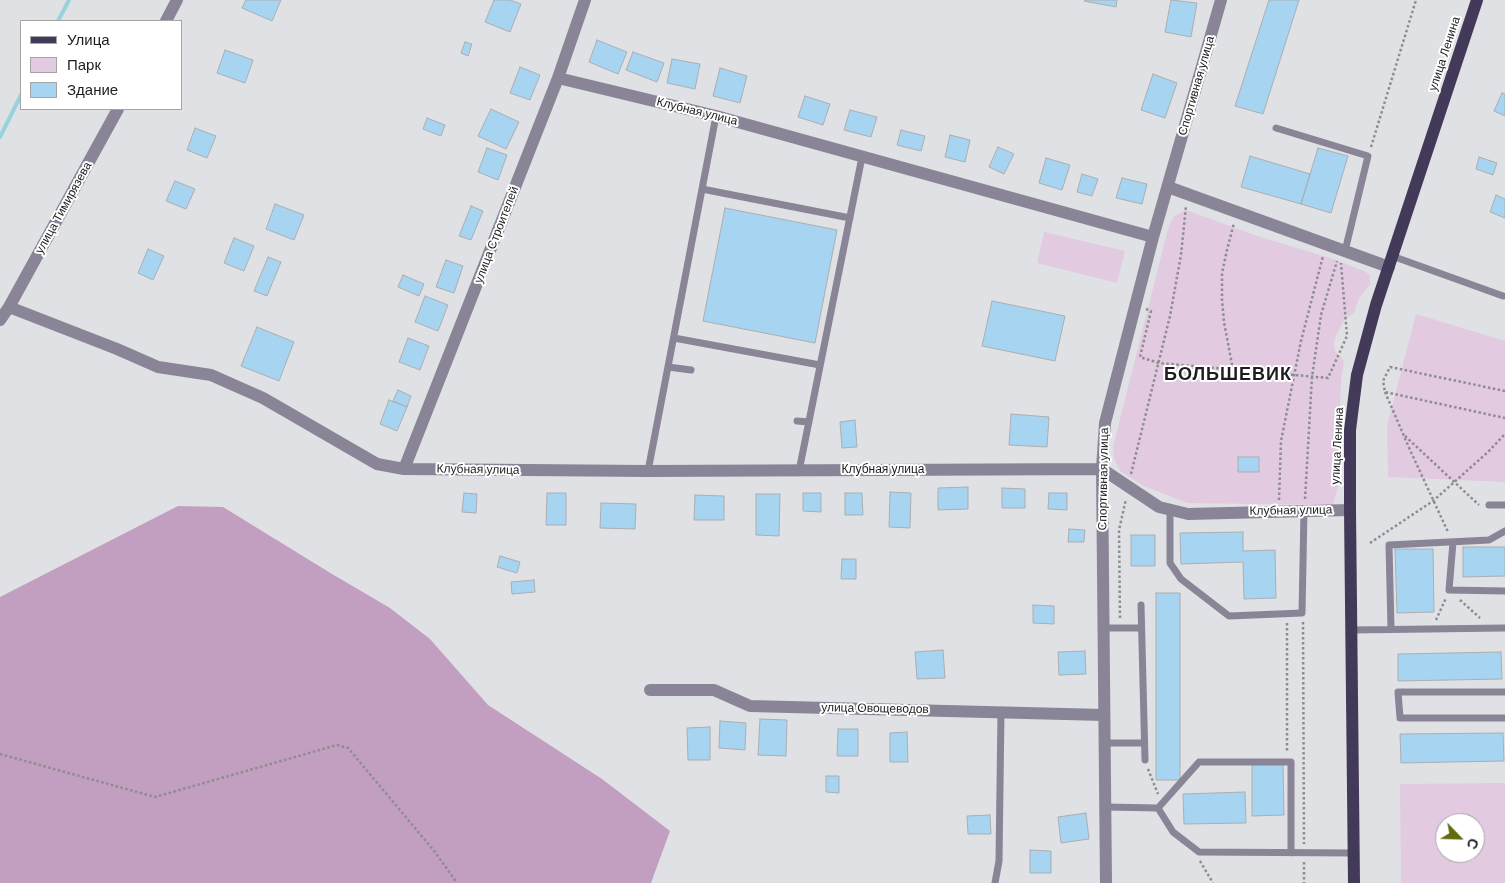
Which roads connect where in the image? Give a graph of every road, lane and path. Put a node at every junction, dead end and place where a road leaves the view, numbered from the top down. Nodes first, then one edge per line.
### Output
1 (177, 0) edge
2 (585, 0) edge
3 (1221, 0) edge
4 (1416, 0) edge
5 (1477, 0) edge
6 (167, 20) edge
7 (558, 78) junction
8 (117, 110) edge
9 (716, 116) junction
10 (1276, 128) dead end
11 (1368, 156) junction
12 (862, 157) junction
13 (1168, 187) junction
14 (702, 189) junction
15 (1188, 194) junction
16 (1238, 212) junction
17 (850, 218) junction
18 (1153, 238) junction
19 (1327, 245) junction
20 (1343, 250) junction
21 (1391, 261) junction
22 (1503, 296) dead end
23 (9, 307) junction
24 (1134, 307) junction
25 (0, 320) edge
26 (674, 338) junction
27 (1159, 363) junction
28 (820, 366) junction
29 (668, 367) junction
30 (691, 370) dead end
31 (1233, 370) junction
32 (1295, 376) junction
33 (1312, 377) junction
34 (1505, 391) edge
35 (1386, 392) junction
36 (1505, 418) edge
37 (797, 420) dead end
38 (809, 422) junction
39 (1505, 434) edge
40 (1404, 435) junction
41 (404, 469) junction
42 (1102, 469) junction
43 (799, 471) junction
44 (648, 472) junction
45 (1454, 482) junction
46 (1128, 487) junction
47 (1433, 501) junction
48 (1505, 505) edge
49 (1485, 506) joint
50 (1170, 510) junction
51 (1350, 510) junction
52 (1278, 511) junction
53 (1304, 511) junction
54 (1505, 530) edge
55 (1453, 542) junction
56 (1370, 543) dead end
57 (1449, 590) junction
58 (1505, 590) edge
59 (1141, 605) dead end
60 (1302, 613) junction
61 (1286, 614) junction
62 (1103, 628) junction
63 (1120, 628) junction
64 (1141, 628) junction
65 (1490, 628) junction
66 (1505, 628) edge
67 (1391, 629) junction
68 (1433, 629) junction
69 (1351, 630) junction
70 (650, 690) dead end
71 (1505, 692) edge
72 (1001, 712) junction
73 (1104, 715) junction
74 (1505, 718) edge
75 (1104, 743) junction
76 (1144, 743) junction
77 (0, 754) edge
78 (1145, 760) dead end
79 (1287, 762) junction
80 (1105, 807) junction
81 (1158, 808) junction
82 (1353, 852) junction
83 (1291, 853) junction
84 (1304, 853) junction
85 (457, 883) edge
86 (995, 883) edge
87 (1106, 883) edge
88 (1304, 883) edge
89 (1354, 883) edge

1 - 6 street
2 - 7 street, улица Строителей
3 - 13 street, Спортивная улица
4 - 11 path
5 - 21 main road, улица Ленина
7 - 9 street, Клубная улица
7 - 41 street, улица Строителей
8 - 23 street, улица Тимирязева
9 - 12 street, Клубная улица
9 - 14 lane
10 - 11 lane
11 - 20 lane
12 - 17 lane
12 - 18 street, Клубная улица
13 - 15 street
13 - 18 street, Спортивная улица
14 - 17 lane
14 - 26 lane
15 - 16 street
15 - 27 path
16 - 19 street
16 - 31 path
17 - 28 lane
18 - 24 street, Спортивная улица
19 - 20 street
19 - 32 path
20 - 21 street
20 - 33 path
20 - 33 path
21 - 22 lane
21 - 51 main road, улица Ленина
23 - 25 street, улица Тимирязева
23 - 41 street, Клубная улица
24 - 27 path
24 - 42 street, Спортивная улица
26 - 28 lane
26 - 29 lane
27 - 31 path
27 - 46 path
28 - 38 lane
29 - 30 lane
29 - 44 lane
31 - 32 path
32 - 33 path
32 - 52 path
33 - 53 path
34 - 35 path
35 - 36 path
35 - 40 path
37 - 38 lane
38 - 43 lane
39 - 45 path
40 - 45 path
40 - 47 path
41 - 44 street, Клубная улица
42 - 43 street, Клубная улица
42 - 46 street, Клубная улица
42 - 62 street, Спортивная улица
43 - 44 street, Клубная улица
45 - 47 path
45 - 49 path
46 - 50 street, Клубная улица
46 - 63 path
47 - 55 path
47 - 56 path
48 - 49 lane
50 - 52 street, Клубная улица
50 - 61 lane
51 - 53 street, Клубная улица
51 - 69 main road, улица Ленина
52 - 53 street, Клубная улица
53 - 60 lane
54 - 55 lane
55 - 57 lane
55 - 67 lane
57 - 58 lane
57 - 65 path
57 - 68 path
59 - 64 lane
60 - 61 lane
60 - 84 path
61 - 79 path
62 - 63 lane
62 - 73 street, Спортивная улица
63 - 64 lane
64 - 76 lane
65 - 66 lane
65 - 68 lane
67 - 68 lane
67 - 69 lane
69 - 82 main road, улица Ленина
70 - 72 street, улица Овощеводов
71 - 74 lane
72 - 73 street, улица Овощеводов
72 - 86 lane
73 - 75 street, Спортивная улица
75 - 76 lane
75 - 80 street, Спортивная улица
76 - 78 lane
77 - 85 path
79 - 81 lane
79 - 83 lane
80 - 81 lane
80 - 87 street, Спортивная улица
81 - 83 lane
82 - 84 lane
82 - 89 main road, улица Ленина
83 - 84 lane
84 - 88 path

